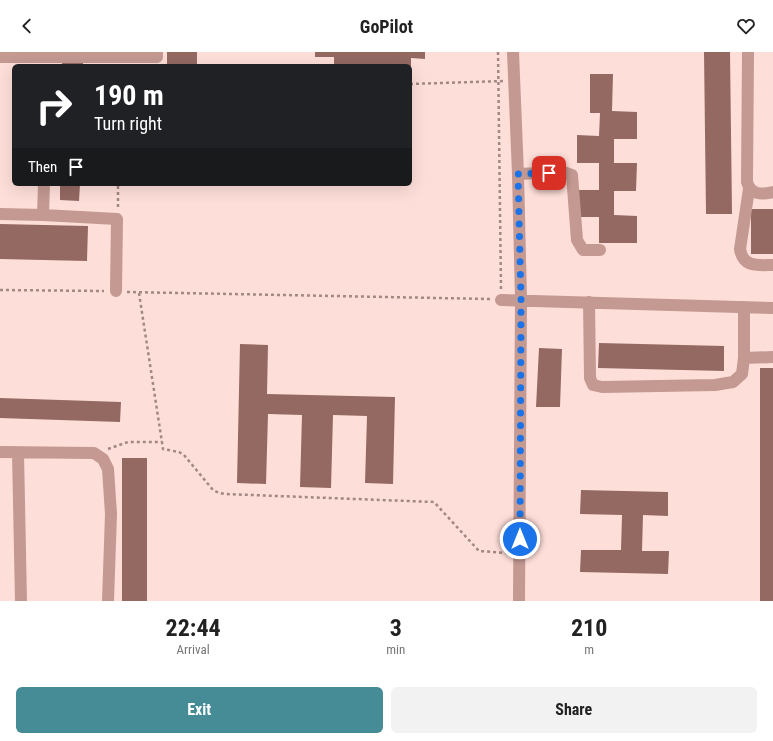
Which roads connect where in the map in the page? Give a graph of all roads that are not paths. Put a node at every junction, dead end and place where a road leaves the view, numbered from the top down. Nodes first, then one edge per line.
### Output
1 (157, 52) edge
2 (513, 52) edge
3 (748, 52) edge
4 (0, 57) edge
5 (46, 61) edge
6 (518, 174) junction
7 (44, 186) edge
8 (748, 189) junction
9 (773, 192) edge
10 (0, 214) edge
11 (43, 215) junction
12 (600, 250) dead end
13 (773, 265) edge
14 (116, 291) road end
15 (501, 300) road end
16 (521, 300) junction
17 (589, 302) junction
18 (744, 307) junction
19 (773, 308) edge
20 (773, 357) edge
21 (744, 358) junction
22 (0, 452) edge
23 (18, 452) junction
24 (21, 601) edge
25 (108, 601) edge
26 (519, 601) edge

1 - 5 street
2 - 6 street
3 - 8 street
4 - 5 street
6 - 12 street
6 - 16 street
7 - 11 street
8 - 9 street
8 - 13 street
10 - 11 street
11 - 14 street
15 - 16 street
16 - 17 street
16 - 26 street
17 - 18 street
17 - 21 street
18 - 19 street
18 - 21 street
20 - 21 street
22 - 23 street
23 - 24 street
23 - 25 street

